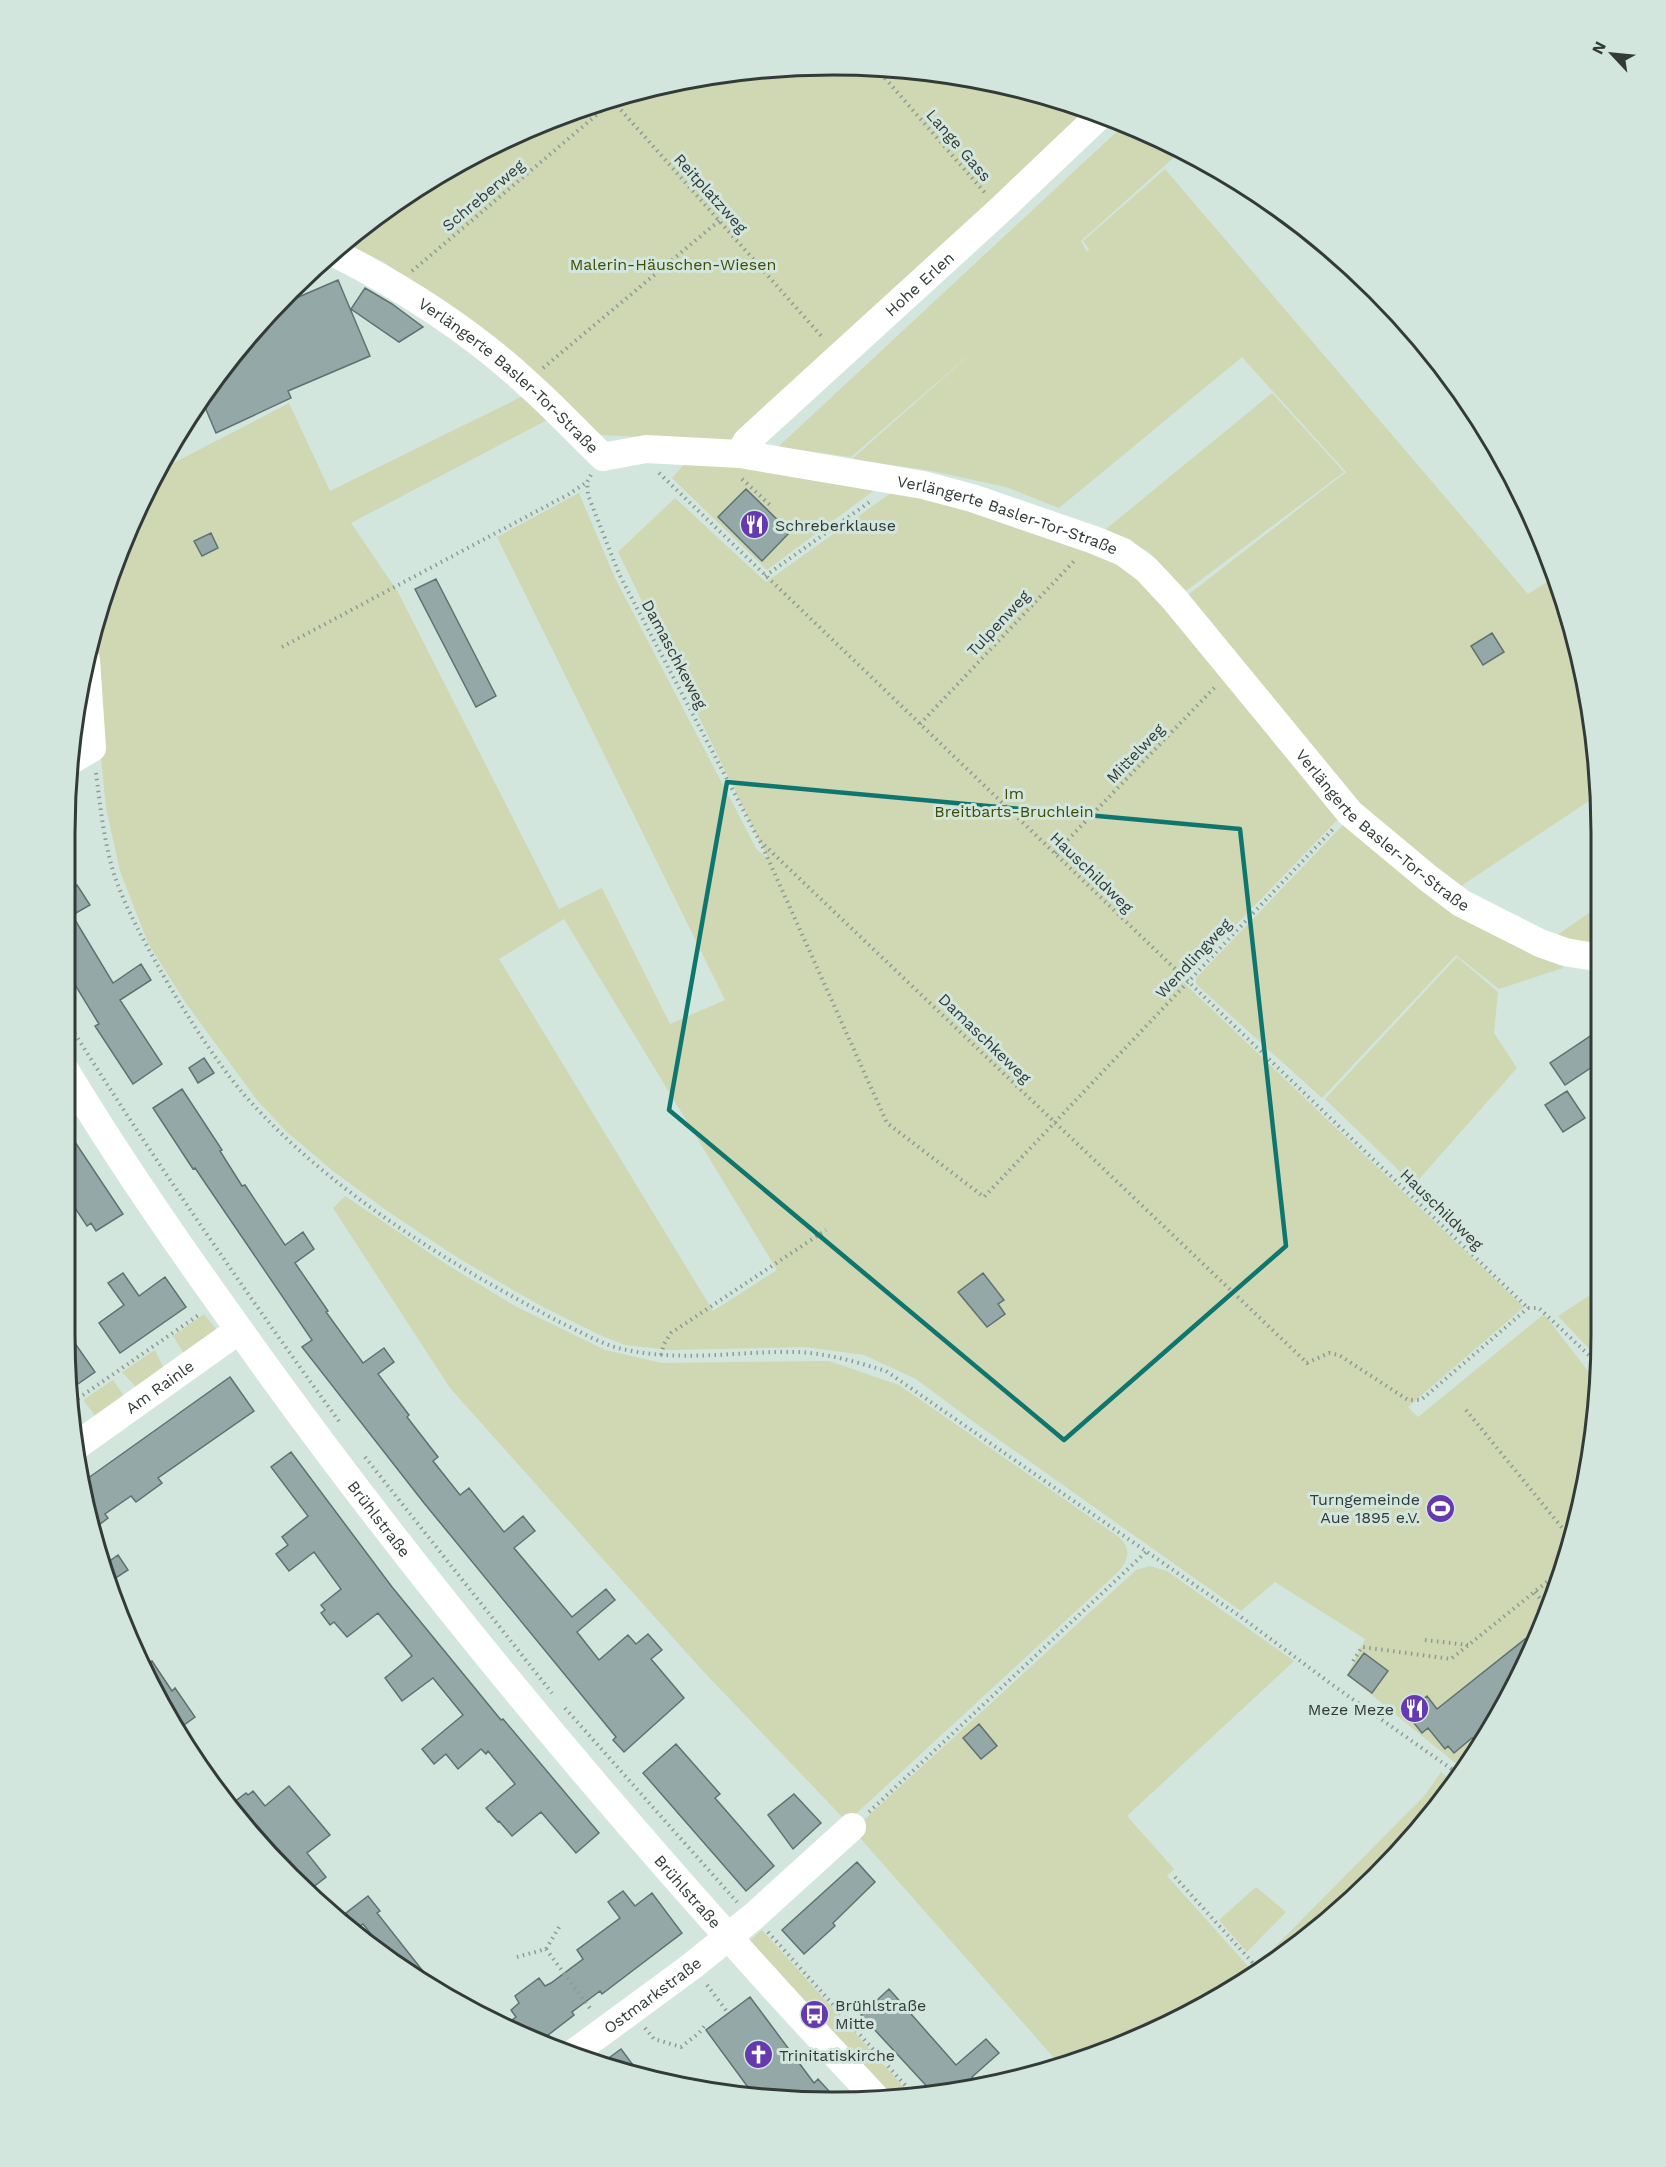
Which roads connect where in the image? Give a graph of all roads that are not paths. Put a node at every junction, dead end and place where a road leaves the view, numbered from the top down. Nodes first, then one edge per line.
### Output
1 (1093, 121) edge
2 (341, 256) edge
3 (740, 454) junction
4 (83, 726) edge
5 (81, 755) edge
6 (1591, 956) edge
7 (75, 1087) edge
8 (239, 1330) junction
9 (83, 1441) edge
10 (852, 1827) road end
11 (729, 1937) junction
12 (580, 2049) edge
13 (869, 2091) edge

1 - 3 street, Hohe Erlen
2 - 3 street, Verlängerte Basler-Tor-Straße
3 - 6 street, Verlängerte Basler-Tor-Straße
4 - 5 street
7 - 8 street, Brühlstraße
8 - 9 street, Am Rainle
8 - 11 street, Brühlstraße
10 - 11 street, Brühlstraße
11 - 12 street, Ostmarkstraße
11 - 13 street, Brühlstraße

